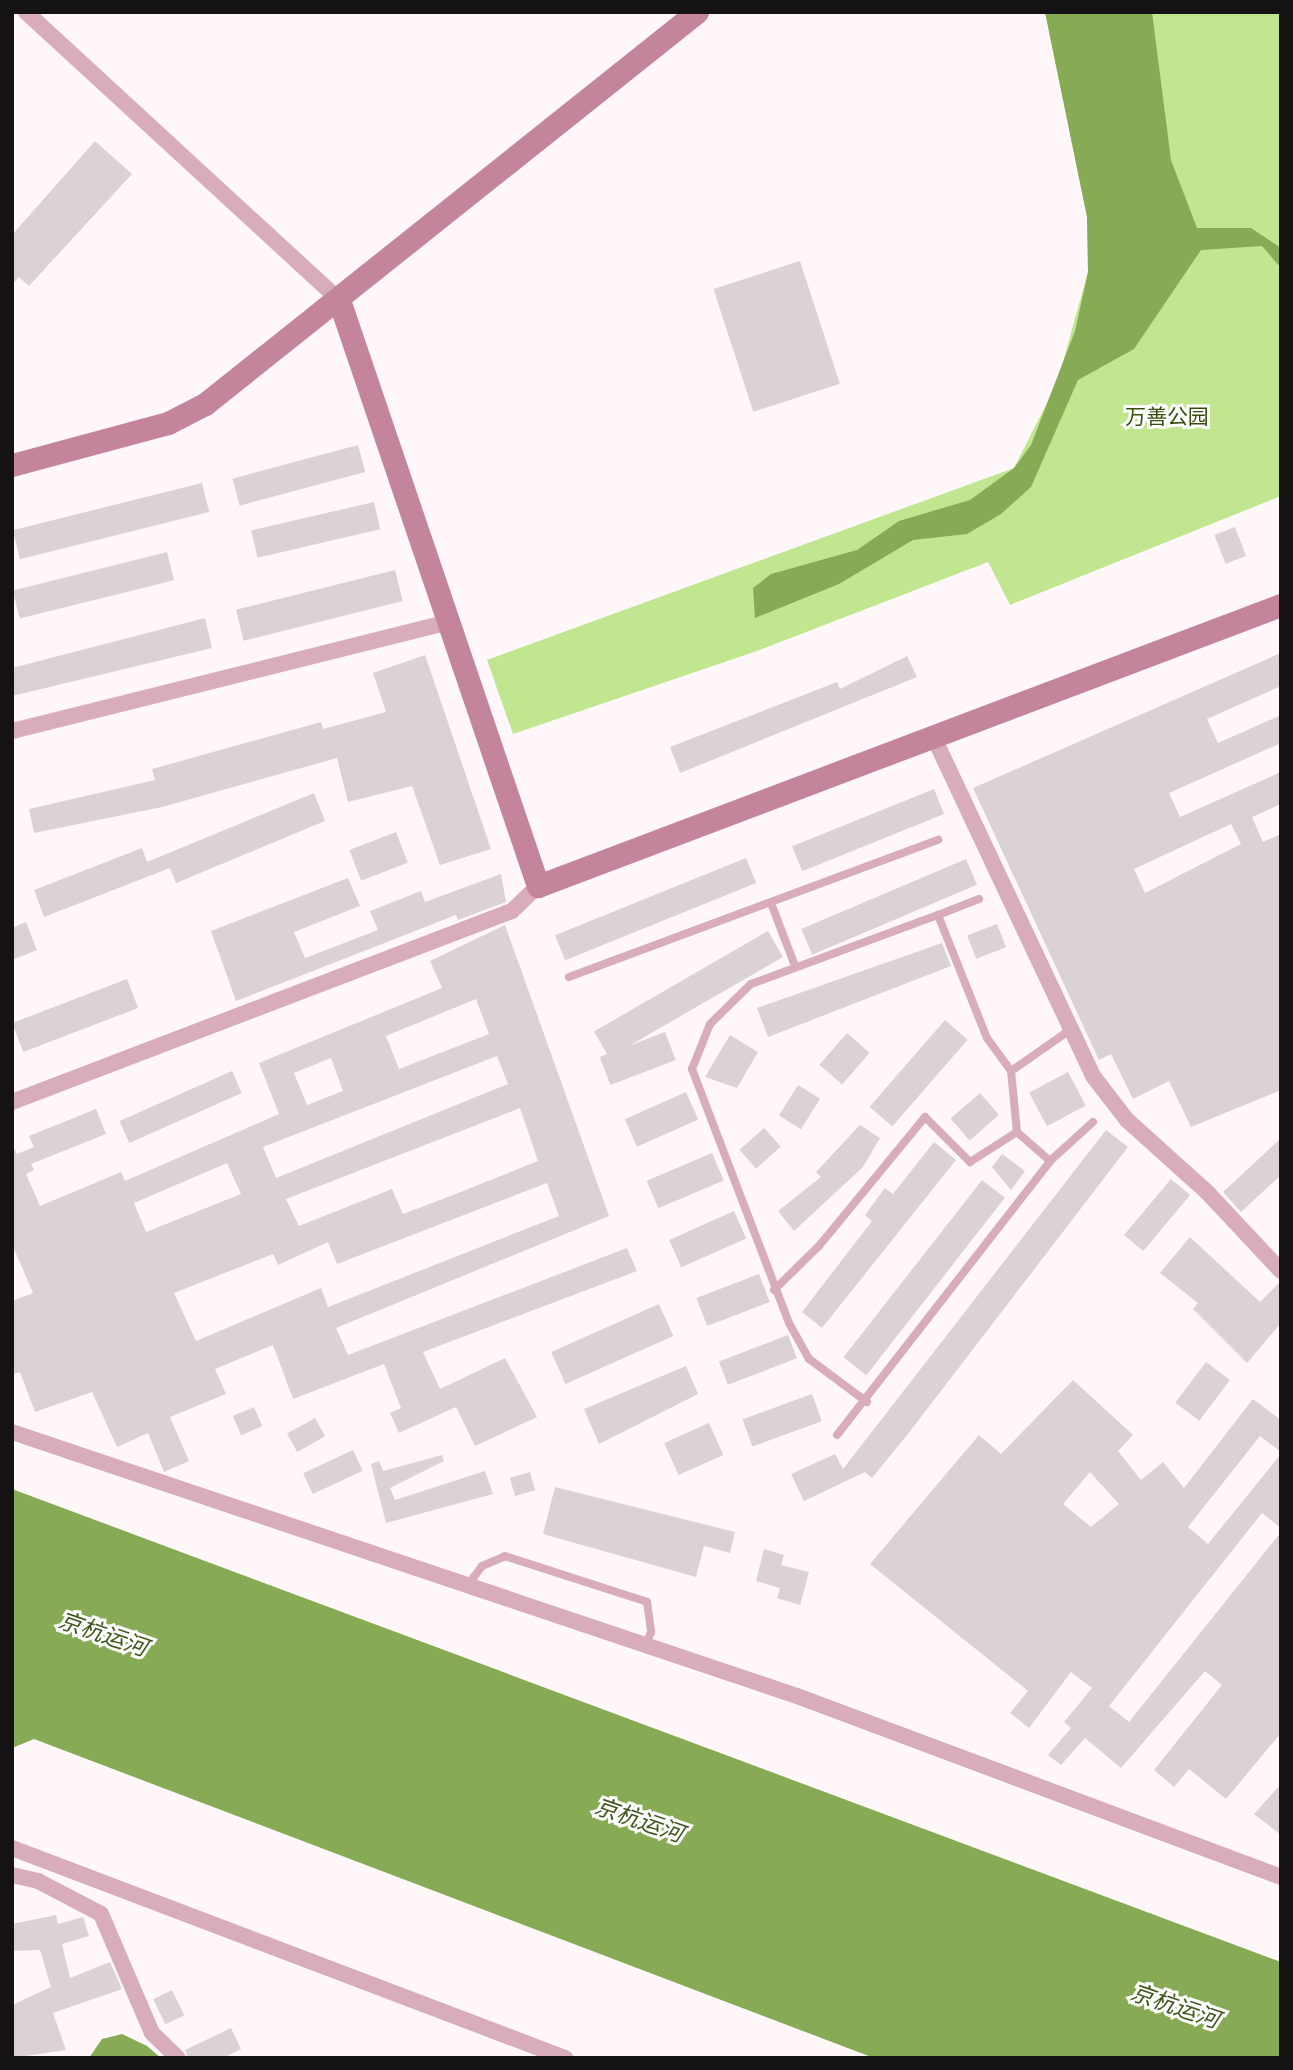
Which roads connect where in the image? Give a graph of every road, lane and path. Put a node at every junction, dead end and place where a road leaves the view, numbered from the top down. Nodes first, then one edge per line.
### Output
1 (26, 12) edge
2 (697, 12) edge
3 (339, 300) junction
4 (12, 465) edge
5 (1281, 605) edge
6 (448, 622) junction
7 (12, 731) edge
8 (935, 740) junction
9 (938, 839) dead end
10 (538, 886) junction
11 (979, 899) dead end
12 (771, 903) junction
13 (938, 915) junction
14 (794, 966) junction
15 (569, 977) dead end
16 (1070, 1030) junction
17 (1011, 1071) junction
18 (12, 1102) edge
19 (1093, 1122) dead end
20 (1017, 1132) junction
21 (1050, 1161) junction
22 (1281, 1271) edge
23 (774, 1290) junction
24 (867, 1402) junction
25 (12, 1433) edge
26 (837, 1435) dead end
27 (466, 1587) junction
28 (645, 1646) junction
29 (12, 1848) edge
30 (12, 1875) edge
31 (1281, 1877) edge
32 (178, 2058) edge
33 (565, 2058) edge

1 - 3 street
2 - 3 street
3 - 4 street
3 - 6 street
5 - 8 street
6 - 7 street
6 - 10 street
8 - 10 street
8 - 16 street
9 - 12 lane
10 - 18 street
11 - 13 lane
12 - 14 lane
12 - 15 lane
13 - 14 lane
13 - 17 lane
14 - 23 lane
16 - 17 lane
16 - 22 street
17 - 20 lane
19 - 21 lane
20 - 21 lane
20 - 23 lane
21 - 24 lane
23 - 24 lane
24 - 26 lane
25 - 27 street
27 - 28 street
27 - 28 lane
28 - 31 street
29 - 33 street
30 - 32 street

